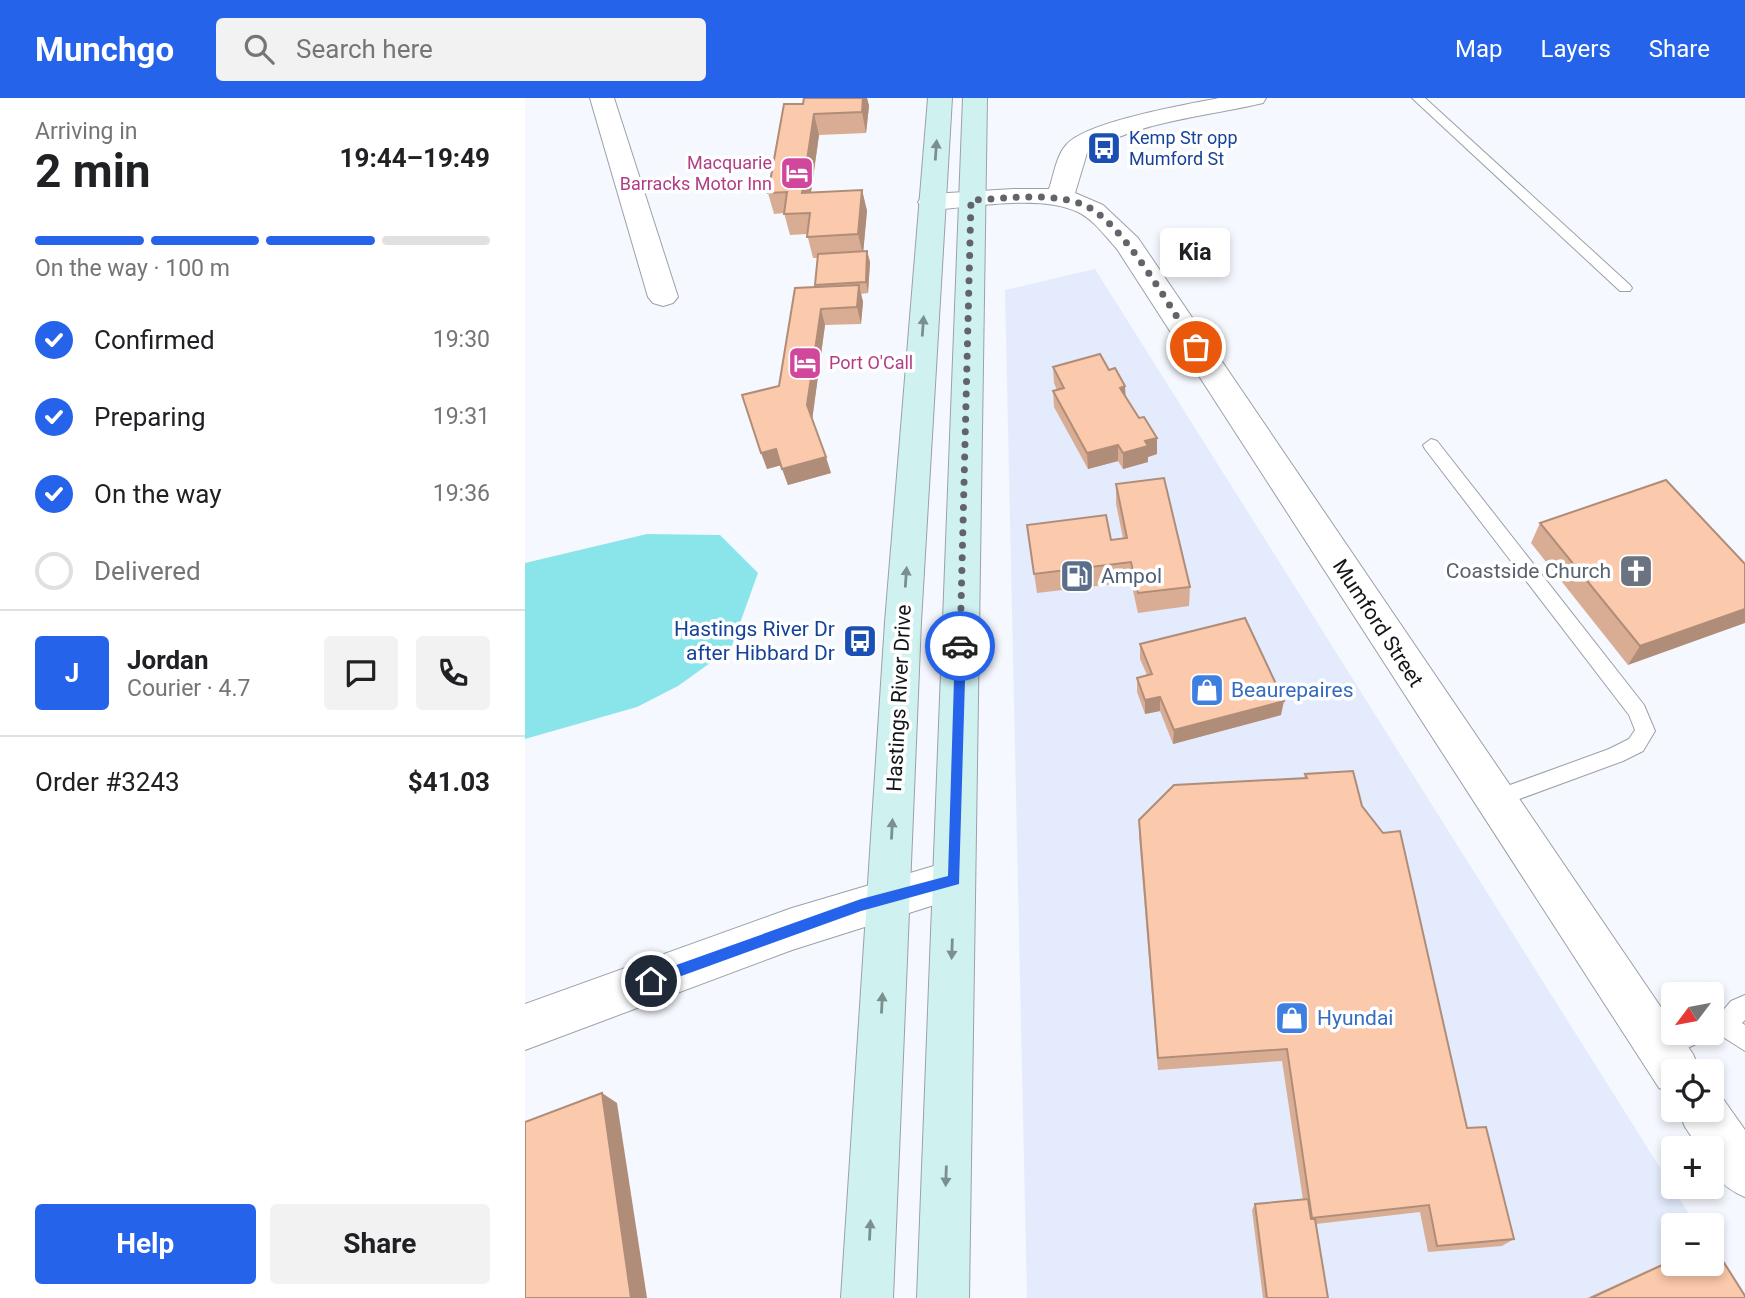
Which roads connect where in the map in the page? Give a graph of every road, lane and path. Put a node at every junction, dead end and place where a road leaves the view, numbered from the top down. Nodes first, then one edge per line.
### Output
1 (602, 98) edge
2 (940, 98) edge
3 (975, 98) edge
4 (1254, 98) edge
5 (1418, 98) edge
6 (1059, 199) junction
7 (971, 200) junction
8 (932, 202) junction
9 (1625, 288) dead end
10 (663, 297) dead end
11 (1431, 445) dead end
12 (1495, 799) junction
13 (954, 880) junction
14 (888, 897) junction
15 (1745, 1006) edge
16 (1724, 1021) edge
17 (525, 1027) edge
18 (1724, 1028) edge
19 (1745, 1039) edge
20 (1683, 1045) edge
21 (1667, 1059) edge
22 (1669, 1059) edge
23 (1710, 1122) edge
24 (1745, 1172) edge
25 (867, 1298) edge
26 (943, 1298) edge

1 - 10 street
8 -> 2 main road, Hastings River Drive
3 - 7 main road
4 - 6 street
5 - 9 lane
6 - 7 street, Mumford Street
6 - 12 street, Mumford Street
7 - 8 street, Mumford Street
7 - 13 main road
14 -> 8 main road, Hastings River Drive
11 - 12 lane
12 - 21 street, Mumford Street
13 - 14 street
13 -> 26 main road
14 - 17 street
25 -> 14 main road, Hastings River Drive
15 - 16 lane
18 - 19 lane
20 - 22 lane
23 - 24 street

